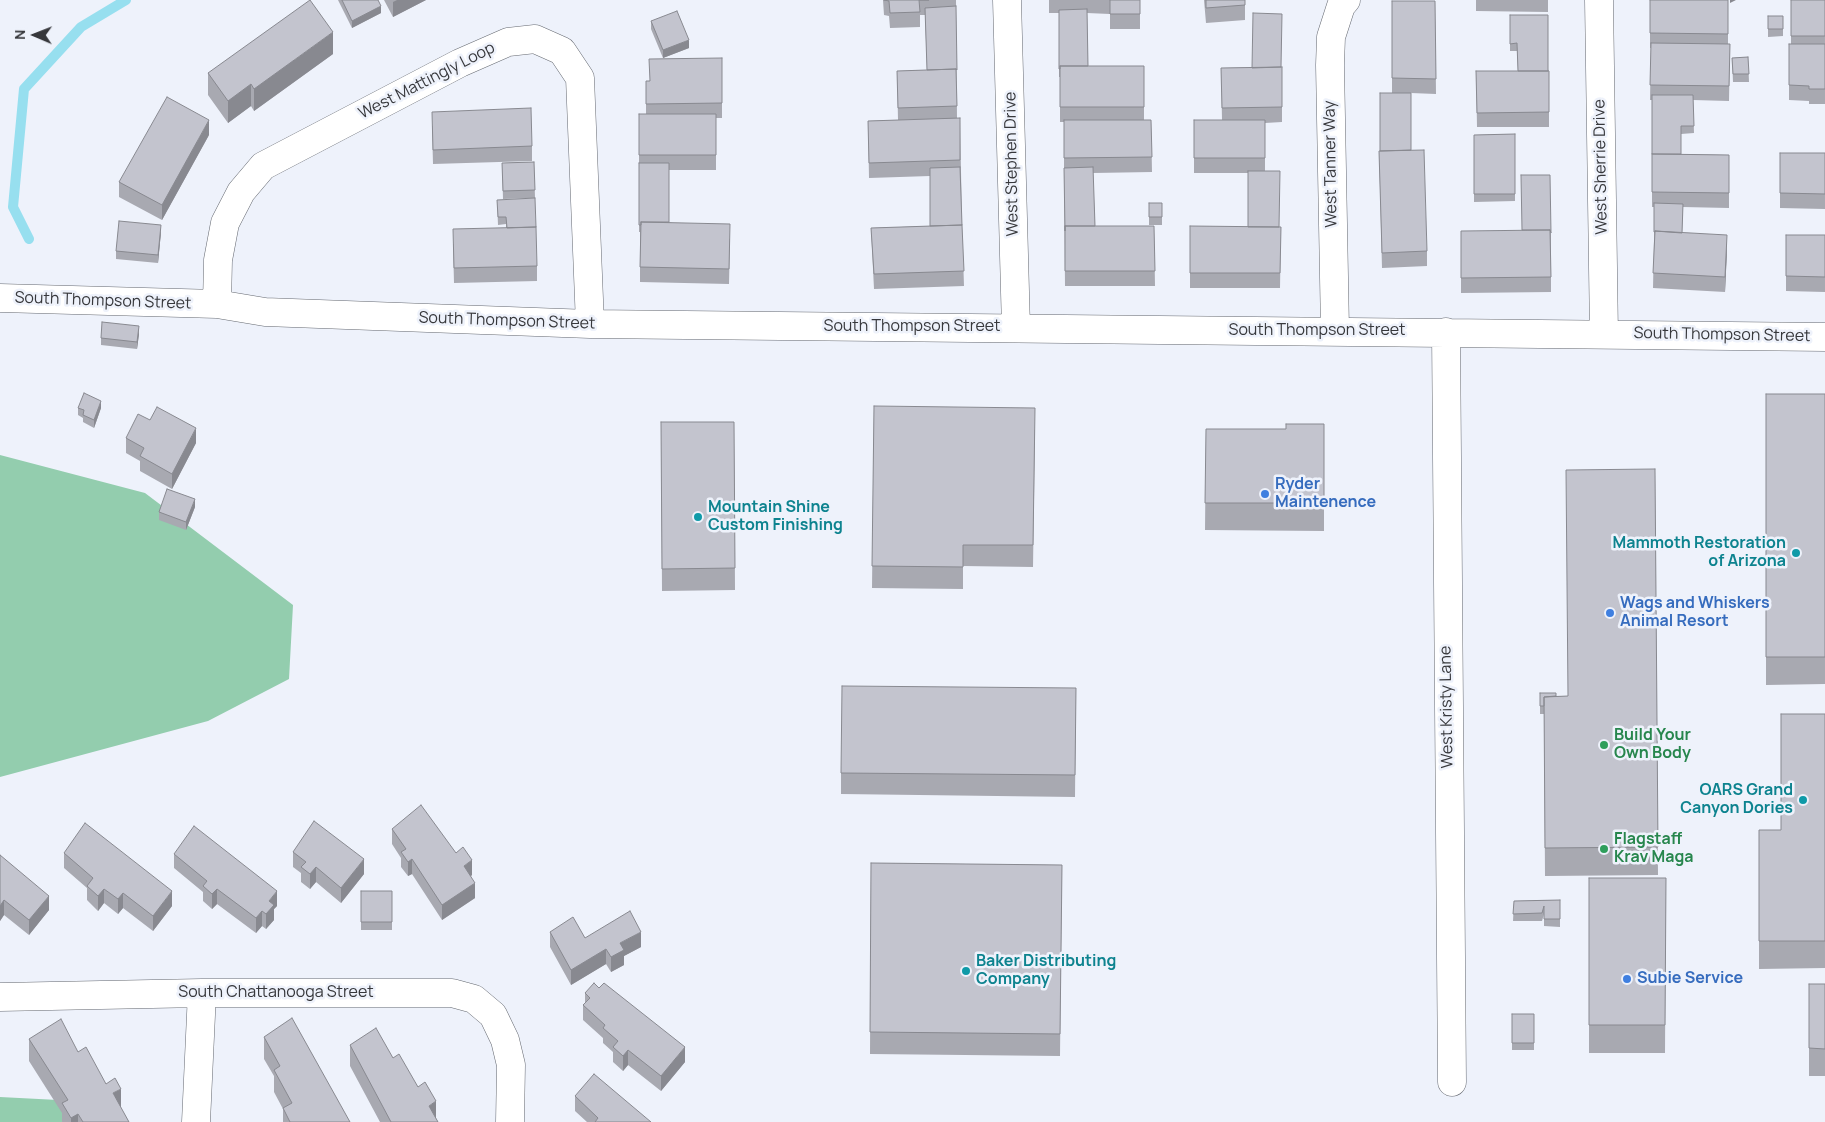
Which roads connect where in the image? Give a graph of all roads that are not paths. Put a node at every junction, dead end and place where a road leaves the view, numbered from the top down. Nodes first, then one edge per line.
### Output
1 (1007, 0) edge
2 (1346, 0) edge
3 (1599, 0) edge
4 (0, 298) edge
5 (217, 304) junction
6 (590, 324) junction
7 (1016, 328) junction
8 (1335, 330) junction
9 (1446, 332) junction
10 (1604, 334) junction
11 (1825, 337) edge
12 (202, 993) junction
13 (0, 997) edge
14 (1452, 1082) dead end
15 (196, 1122) edge
16 (510, 1122) edge

1 - 7 street, West Stephen Drive
2 - 8 street, West Tanner Way
3 - 10 street, West Sherrie Drive
4 - 5 street, South Thompson Street
5 - 6 street, South Thompson Street
5 - 6 street, West Mattingly Loop
6 - 7 street, South Thompson Street
7 - 8 street, South Thompson Street
8 - 9 street, South Thompson Street
9 - 10 street, South Thompson Street
9 - 14 street, West Kristy Lane
10 - 11 street, South Thompson Street
12 - 13 street, South Chattanooga Street
12 - 15 street
12 - 16 street, South Chattanooga Street

